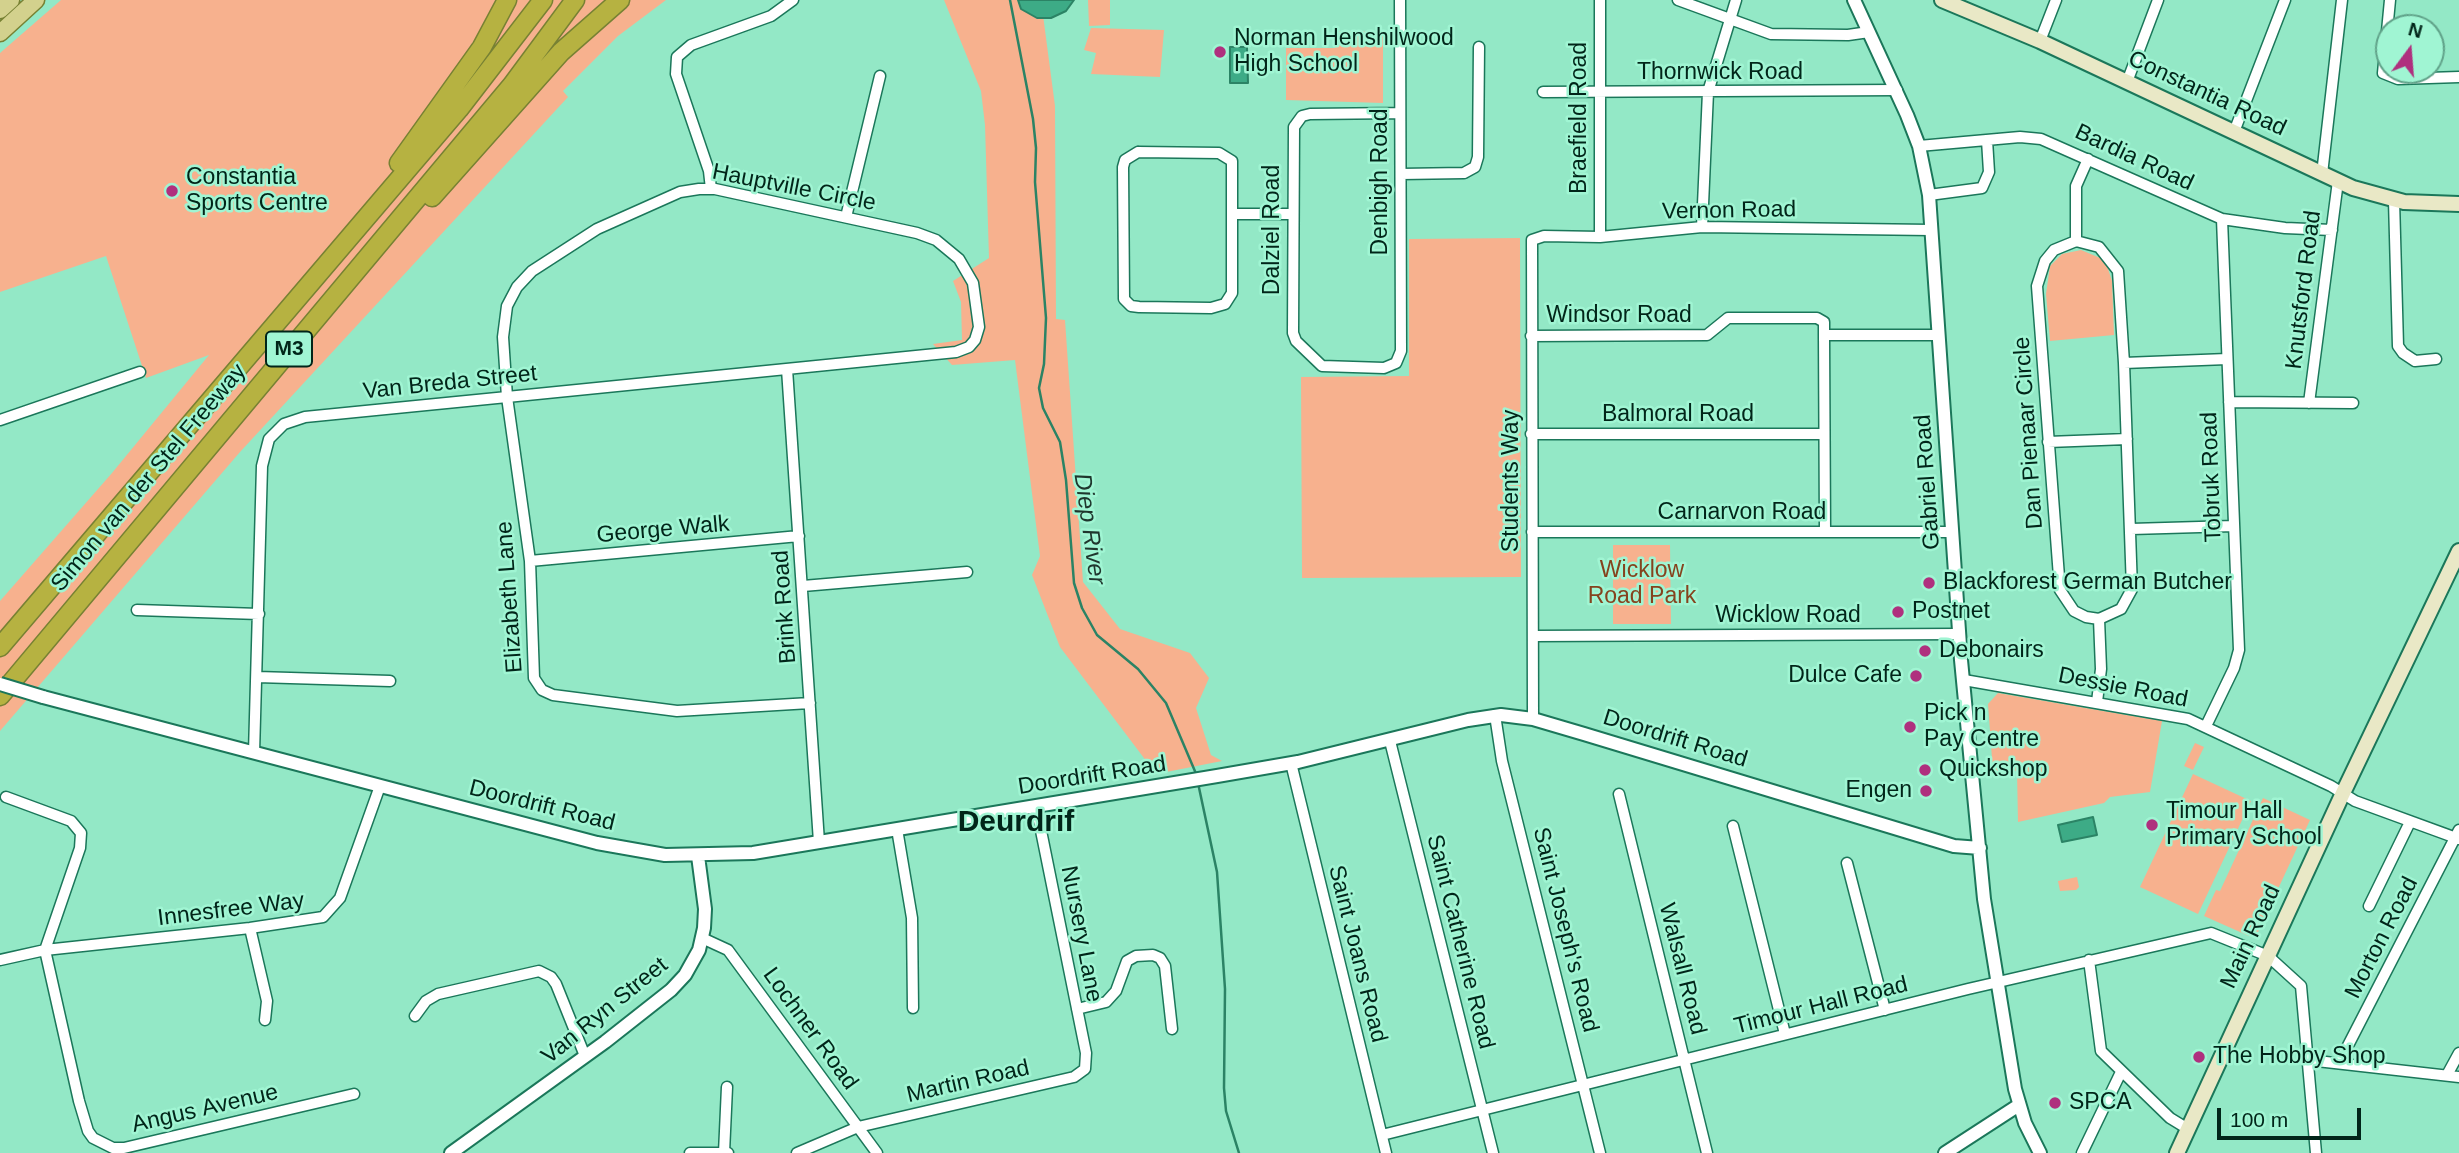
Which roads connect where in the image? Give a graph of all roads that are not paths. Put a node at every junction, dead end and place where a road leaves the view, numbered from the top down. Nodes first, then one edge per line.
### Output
1 (11, 0) edge
2 (36, 0) edge
3 (507, 0) edge
4 (543, 0) edge
5 (575, 0) edge
6 (620, 0) edge
7 (793, 0) edge
8 (1400, 0) edge
9 (1600, 0) edge
10 (1678, 0) edge
11 (1736, 0) edge
12 (1854, 0) edge
13 (1861, 0) edge
14 (2056, 0) edge
15 (2158, 0) edge
16 (2285, 0) edge
17 (2342, 0) edge
18 (2390, 0) edge
19 (1948, 1) edge
20 (0, 10) edge
21 (1730, 21) junction
22 (1867, 27) junction
23 (0, 33) edge
24 (2040, 41) junction
25 (1479, 47) dead end
26 (880, 76) dead end
27 (2459, 78) edge
28 (2127, 82) junction
29 (1897, 90) junction
30 (1543, 92) dead end
31 (1600, 92) junction
32 (1708, 92) junction
33 (1400, 113) junction
34 (2234, 132) junction
35 (1987, 140) junction
36 (1919, 146) junction
37 (2088, 159) junction
38 (1401, 174) junction
39 (2322, 174) junction
40 (2338, 181) junction
41 (711, 189) junction
42 (1929, 195) junction
43 (2394, 200) junction
44 (2459, 204) edge
45 (1233, 214) junction
46 (1293, 214) junction
47 (846, 218) junction
48 (2222, 219) junction
49 (1702, 226) junction
50 (1931, 230) junction
51 (2332, 230) junction
52 (1600, 237) junction
53 (2076, 241) junction
54 (379, 243) junction
55 (1531, 243) joint
56 (332, 256) junction
57 (1824, 335) junction
58 (1938, 335) junction
59 (1531, 336) junction
60 (1305, 351) joint
61 (956, 352) joint
62 (2227, 359) junction
63 (2436, 359) dead end
64 (2124, 363) junction
65 (787, 369) junction
66 (140, 372) dead end
67 (508, 397) junction
68 (2229, 402) junction
69 (2309, 403) junction
70 (2353, 403) dead end
71 (0, 420) edge
72 (1531, 434) junction
73 (1824, 434) junction
74 (2127, 439) junction
75 (2048, 442) junction
76 (2234, 526) junction
77 (2131, 529) junction
78 (1532, 532) junction
79 (1825, 532) junction
80 (1952, 532) junction
81 (799, 536) junction
82 (2459, 551) edge
83 (530, 561) junction
84 (967, 572) dead end
85 (2453, 576) edge
86 (803, 586) junction
87 (137, 610) dead end
88 (258, 614) junction
89 (2099, 619) junction
90 (1959, 634) junction
91 (1532, 636) junction
92 (0, 647) edge
93 (257, 677) junction
94 (390, 681) dead end
95 (1964, 681) junction
96 (0, 684) edge
97 (0, 696) edge
98 (2097, 702) junction
99 (810, 703) junction
100 (1495, 715) junction
101 (1533, 719) junction
102 (2206, 726) junction
103 (1390, 741) junction
104 (254, 753) junction
105 (1290, 764) junction
106 (380, 786) junction
107 (2343, 793) junction
108 (1619, 794) dead end
109 (6, 797) dead end
110 (1036, 806) junction
111 (2410, 822) junction
112 (1732, 826) dead end
113 (897, 829) junction
114 (2458, 836) edge
115 (820, 842) junction
116 (1980, 848) junction
117 (698, 856) junction
118 (1847, 863) dead end
119 (2369, 906) dead end
120 (250, 928) junction
121 (702, 938) junction
122 (45, 950) junction
123 (2268, 956) junction
124 (0, 960) edge
125 (2089, 960) junction
126 (1997, 982) junction
127 (913, 1008) dead end
128 (1077, 1009) junction
129 (1885, 1010) junction
130 (415, 1016) dead end
131 (265, 1020) dead end
132 (1172, 1029) dead end
133 (1785, 1034) junction
134 (2459, 1053) edge
135 (585, 1056) junction
136 (2308, 1060) junction
137 (1684, 1061) junction
138 (2339, 1063) junction
139 (1085, 1069) joint
140 (2121, 1072) junction
141 (2447, 1076) junction
142 (2459, 1077) edge
143 (1584, 1085) junction
144 (727, 1087) dead end
145 (354, 1094) dead end
146 (2019, 1105) junction
147 (1482, 1110) junction
148 (858, 1127) junction
149 (2188, 1129) junction
150 (1382, 1135) junction
151 (136, 1149) edge
152 (458, 1151) edge
153 (690, 1153) edge
154 (726, 1153) edge
155 (797, 1153) edge
156 (877, 1153) edge
157 (1386, 1153) edge
158 (1493, 1153) edge
159 (1601, 1153) edge
160 (1707, 1153) edge
161 (1945, 1153) edge
162 (2040, 1153) edge
163 (2082, 1153) edge
164 (2177, 1153) edge
165 (2316, 1153) edge

1 - 20 main road
2 - 23 main road
3 - 56 highway
4 - 56 highway, Simon van der Stel Freeway / M3
5 - 54 highway, Simon van der Stel Freeway / M3
6 - 54 highway
7 - 41 street
8 - 33 street, Denbigh Road
9 - 31 street, Braefield Road
10 - 21 street
11 - 21 street
12 - 22 street, Gabriel Road
13 - 22 street, Gabriel Road
14 - 24 street
15 - 28 street
16 - 34 street
17 - 39 street
18 - 27 street
19 - 24 main road, Constantia Road
21 - 22 street
21 - 32 street
22 - 29 street, Gabriel Road
24 - 28 main road, Constantia Road
25 - 38 street
26 - 47 street
28 - 34 main road, Constantia Road
29 - 32 street, Thornwick Road
29 - 36 street, Gabriel Road
30 - 31 street, Thornwick Road
31 - 32 street, Thornwick Road
31 - 52 street, Braefield Road
32 - 49 street
33 - 38 street, Denbigh Road
33 - 46 street, Dalziel Road
34 - 39 main road, Constantia Road
35 - 36 street, Bardia Road
35 - 37 street, Bardia Road
35 - 42 street
36 - 42 street, Gabriel Road
37 - 48 street, Bardia Road
37 - 53 street
38 - 60 street, Denbigh Road
39 - 40 main road, Constantia Road
40 - 43 main road, Constantia Road
40 - 51 street, Knutsford Road
41 - 47 street, Hauptville Circle
41 - 67 street, Hauptville Circle
42 - 50 street, Gabriel Road
43 - 44 main road, Constantia Road
43 - 63 street
45 - 45 street
45 - 46 street
46 - 60 street, Dalziel Road
47 - 61 street, Hauptville Circle
48 - 51 street, Bardia Road
48 - 62 street, Tobruk Road
49 - 50 street, Vernon Road
49 - 52 street, Vernon Road
50 - 58 street, Gabriel Road
51 - 69 street, Knutsford Road
52 - 55 street, Vernon Road
53 - 64 street
53 - 75 street, Dan Pienaar Circle
54 - 97 highway, Simon van der Stel Freeway / M3
55 - 59 street, Students Way
56 - 92 highway, Simon van der Stel Freeway / M3
57 - 58 street
57 - 59 street, Windsor Road
57 - 73 street
58 - 80 street, Gabriel Road
59 - 72 street, Students Way
61 - 65 street, Van Breda Street
62 - 64 street
62 - 68 street, Tobruk Road
64 - 74 street
65 - 67 street, Van Breda Street
65 - 81 street, Brink Road
66 - 71 street
67 - 83 street, Elizabeth Lane
67 - 88 street, Van Breda Street
68 - 69 street
68 - 76 street, Tobruk Road
69 - 70 street
72 - 73 street, Balmoral Road
72 - 78 street, Students Way
73 - 79 street
74 - 75 street
74 - 77 street
75 - 89 street, Dan Pienaar Circle
76 - 77 street
76 - 102 street, Tobruk Road
77 - 89 street
78 - 79 street, Carnarvon Road
78 - 91 street, Students Way
79 - 80 street, Carnarvon Road
80 - 90 street, Gabriel Road
81 - 83 street, George Walk
81 - 86 street, Brink Road
82 - 85 main road, Main Road
83 - 99 street, Elizabeth Lane
84 - 86 street
85 - 107 main road, Main Road
86 - 99 street, Brink Road
87 - 88 street
88 - 93 street, Van Breda Street
89 - 98 street
90 - 91 street, Wicklow Road
90 - 95 street, Gabriel Road
91 - 101 street, Students Way
93 - 94 street
93 - 104 street, Van Breda Street
95 - 98 street, Dessie Road
95 - 116 street, Gabriel Road
96 - 104 street, Doordrift Road, bridge
98 - 102 street, Dessie Road
99 - 115 street, Brink Road
100 - 101 street, Doordrift Road
100 - 103 street, Doordrift Road
100 - 143 street, Saint Joseph's Road
101 - 116 street, Doordrift Road
102 - 107 street, Dessie Road
103 - 105 street, Doordrift Road
103 - 147 street, Saint Catherine Road
104 - 106 street, Doordrift Road
105 - 110 street, Doordrift Road
105 - 150 street, Saint Joans Road
106 - 117 street, Doordrift Road
106 - 120 street, Innesfree Way
107 - 111 street, Dessie Road
107 - 123 main road, Main Road
108 - 137 street, Walsall Road
109 - 122 street
110 - 113 street, Doordrift Road
110 - 128 street, Nursery Lane
111 - 114 street, Dessie Road
111 - 119 street
112 - 133 street
113 - 115 street, Doordrift Road
113 - 127 street
114 - 138 street, Morton Road
115 - 117 street, Doordrift Road
116 - 126 street, Gabriel Road
117 - 121 street, Van Ryn Street
118 - 129 street
120 - 122 street, Innesfree Way
120 - 131 street
121 - 135 street, Van Ryn Street
121 - 148 street, Lochner Road
122 - 124 street, Innesfree Way
122 - 151 street, Angus Avenue
123 - 125 street, Timour Hall Road
123 - 136 street, Timour Hall Road
123 - 149 main road, Main Road
125 - 126 street, Timour Hall Road
125 - 140 street
126 - 129 street, Timour Hall Road
126 - 146 street, Gabriel Road
128 - 132 street
128 - 139 street, Nursery Lane
129 - 133 street, Timour Hall Road
130 - 135 street
133 - 137 street, Timour Hall Road
134 - 141 street
135 - 152 street, Van Ryn Street
136 - 138 street
136 - 165 street
137 - 143 street, Timour Hall Road
137 - 160 street, Walsall Road
138 - 141 street
139 - 148 street, Martin Road
140 - 149 street
140 - 163 street
141 - 142 street
143 - 147 street, Timour Hall Road
143 - 159 street, Saint Joseph's Road
144 - 154 street
145 - 151 street, Angus Avenue
146 - 161 street
146 - 162 street, Gabriel Road
147 - 150 street, Timour Hall Road
147 - 158 street, Saint Catherine Road
148 - 155 street, Martin Road
148 - 156 street, Lochner Road
149 - 164 main road, Main Road
150 - 157 street, Saint Joans Road
153 - 154 street

